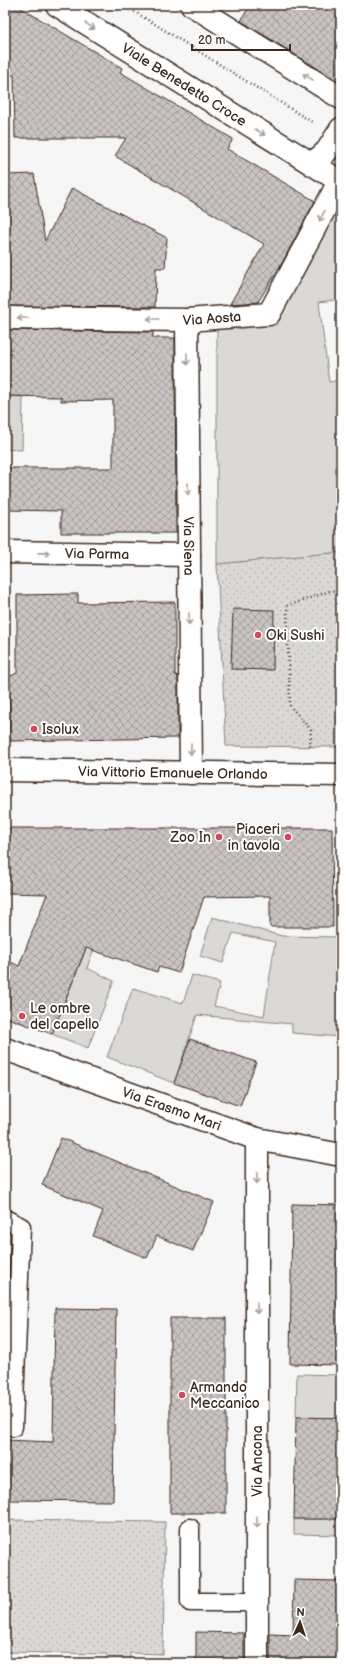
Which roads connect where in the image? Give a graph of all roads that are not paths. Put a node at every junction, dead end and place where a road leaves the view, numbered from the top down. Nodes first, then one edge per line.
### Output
1 (57, 5) edge
2 (192, 5) edge
3 (341, 98) edge
4 (338, 133) edge
5 (312, 164) junction
6 (341, 181) edge
7 (5, 318) edge
8 (187, 320) junction
9 (5, 552) edge
10 (189, 555) junction
11 (5, 770) edge
12 (191, 773) junction
13 (341, 775) edge
14 (5, 1049) edge
15 (257, 1139) junction
16 (341, 1155) edge
17 (5, 1219) edge
18 (13, 1427) dead end
19 (190, 1528) dead end
20 (257, 1602) junction
21 (257, 1663) edge

1 -> 5 street, Viale Benedetto Croce
3 -> 2 street
4 - 5 street
5 - 6 street, Viale Benedetto Croce
6 -> 8 street, Via Aosta
8 -> 7 street, Via Aosta
8 -> 10 street, Via Siena
9 -> 10 street, Via Parma
10 -> 12 street, Via Siena
11 - 12 street, Via Vittorio Emanuele Orlando
12 - 13 street, Via Vittorio Emanuele Orlando
14 - 15 street, Via Erasmo Mari
15 - 16 street, Via Erasmo Mari
15 -> 20 street, Via Ancona
17 - 18 lane
19 - 20 lane
20 - 21 street, Via Ancona

